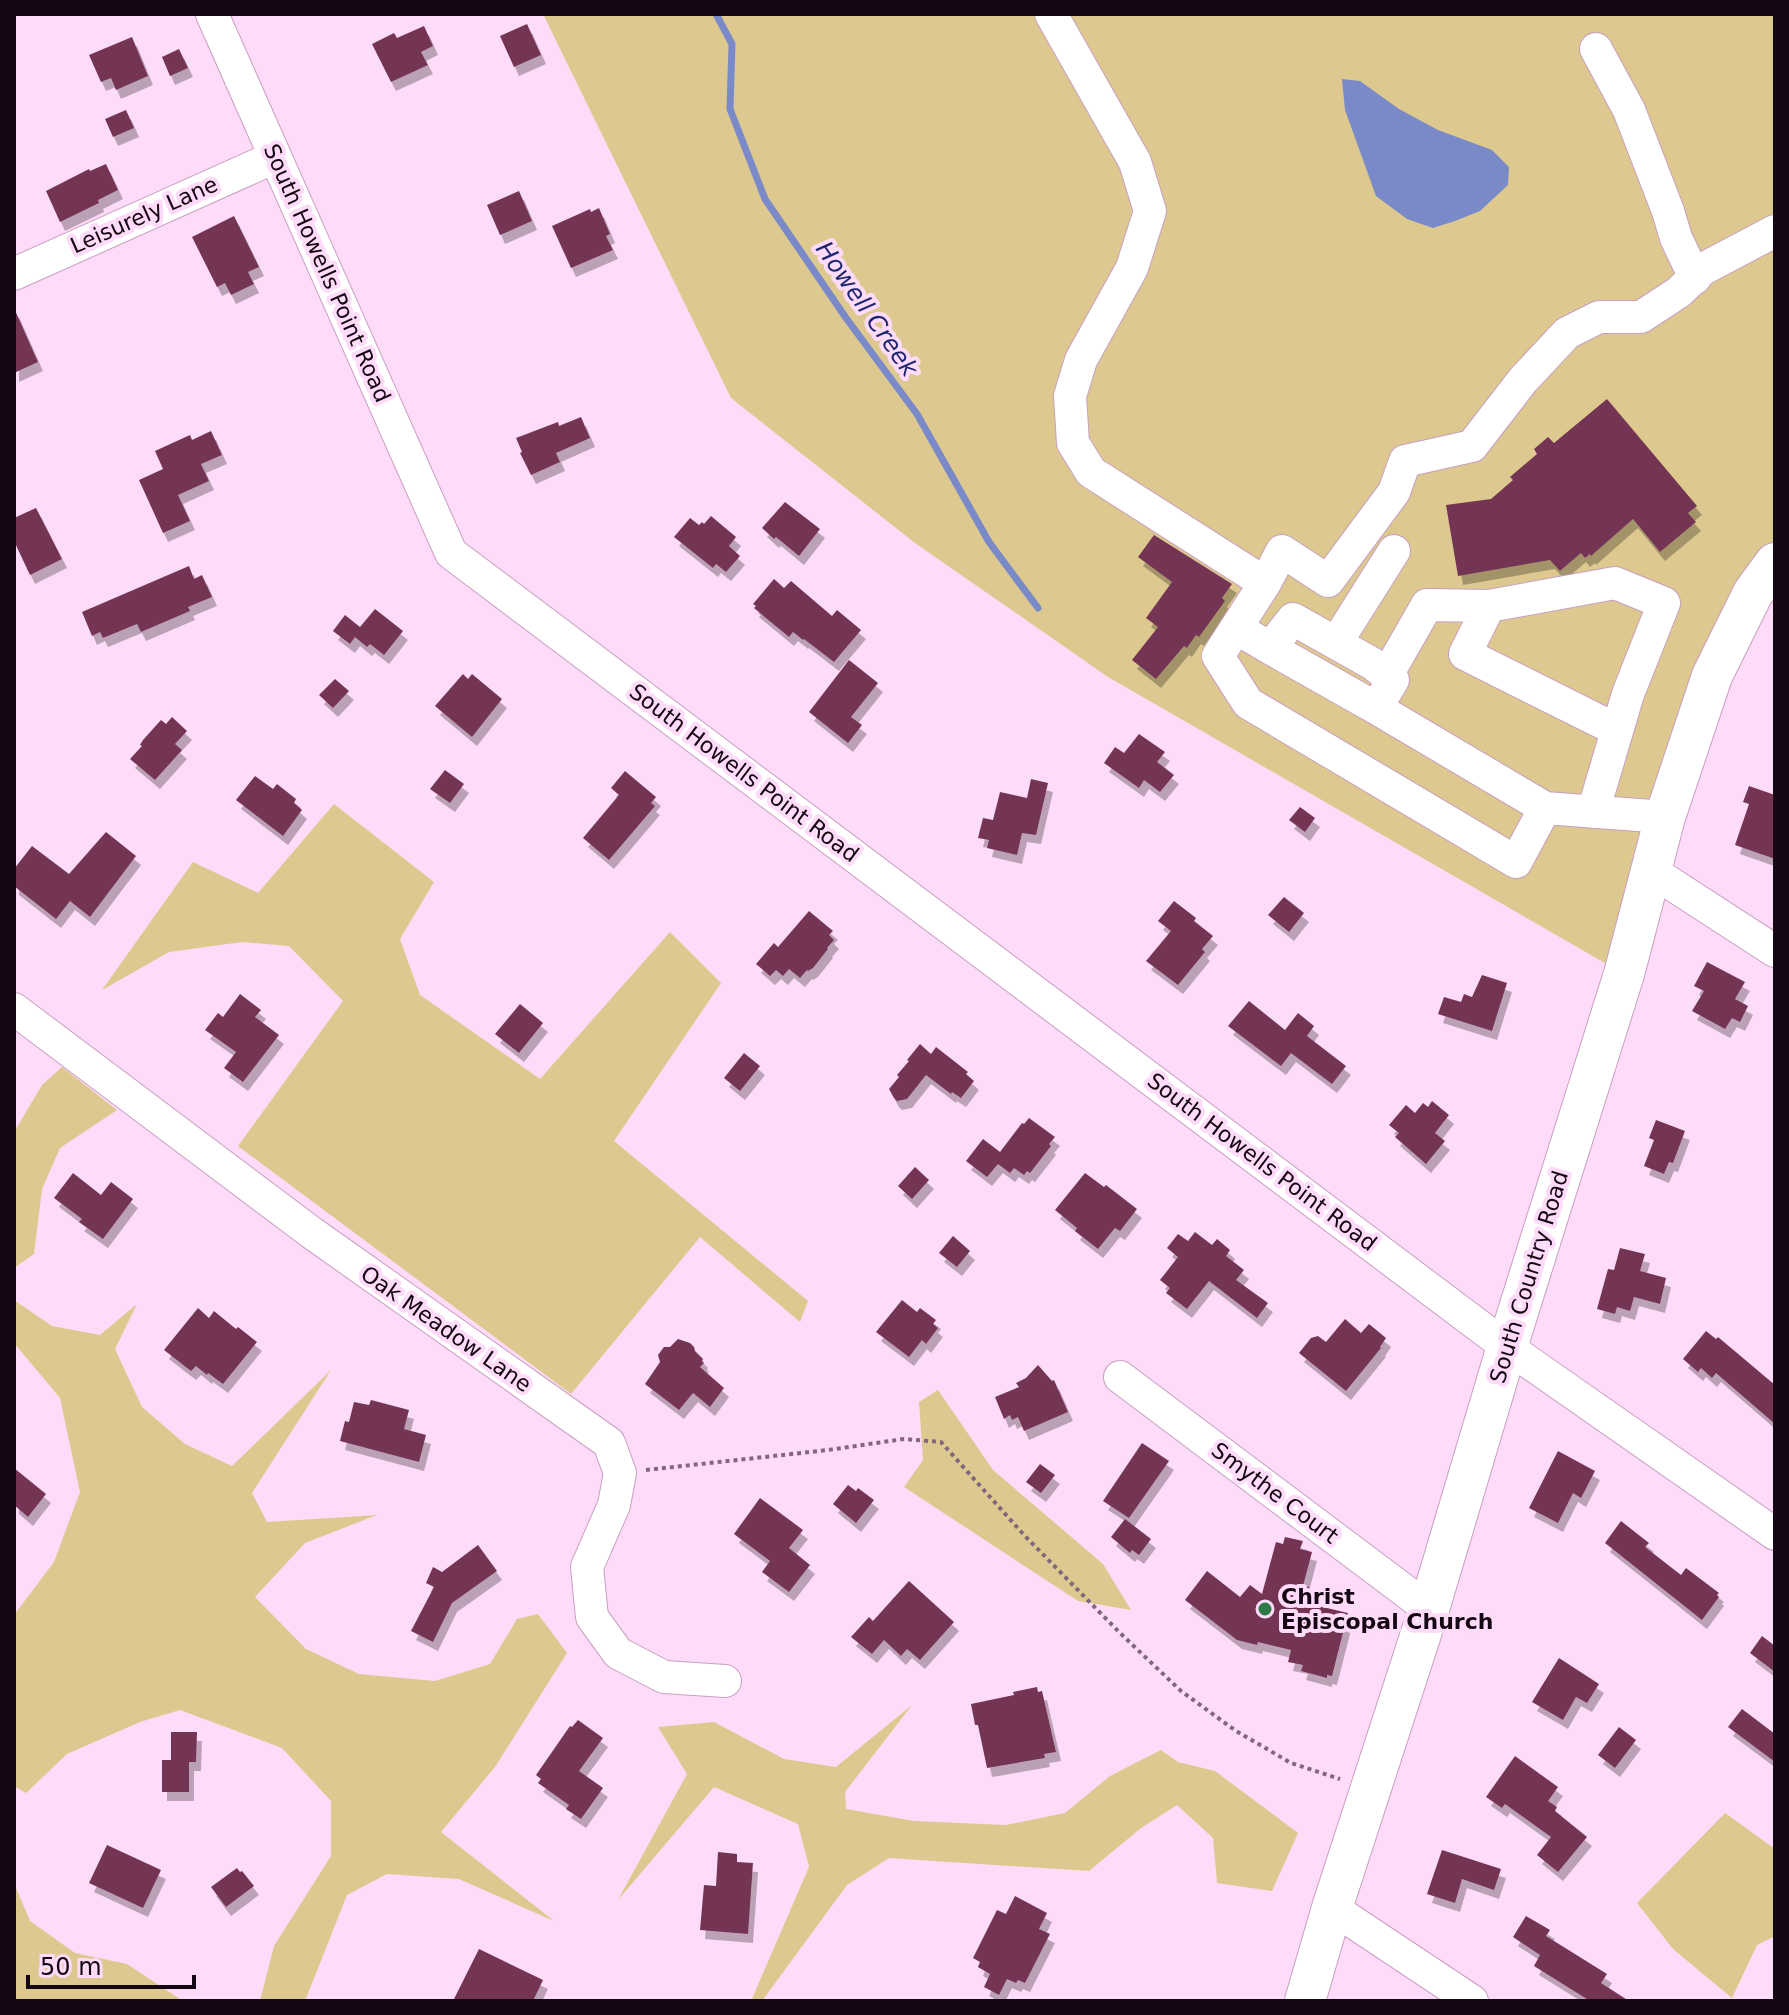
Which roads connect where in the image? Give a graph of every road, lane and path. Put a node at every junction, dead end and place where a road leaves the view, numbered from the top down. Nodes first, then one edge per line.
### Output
1 (212, 14) edge
2 (1051, 14) edge
3 (1596, 49) dead end
4 (275, 157) junction
5 (1775, 231) edge
6 (14, 274) edge
7 (1695, 278) junction
8 (1394, 551) dead end
9 (1265, 583) junction
10 (1768, 588) edge
11 (1489, 606) junction
12 (1236, 628) junction
13 (1336, 643) junction
14 (1270, 648) junction
15 (1387, 675) junction
16 (1376, 708) junction
17 (1617, 730) junction
18 (1545, 808) junction
19 (1593, 812) junction
20 (1665, 817) junction
21 (1650, 870) junction
22 (1775, 951) edge
23 (14, 1009) edge
24 (1507, 1347) junction
25 (1120, 1377) dead end
26 (620, 1473) junction
27 (1775, 1534) edge
28 (1429, 1609) junction
29 (725, 1681) dead end
30 (1340, 1779) dead end
31 (1332, 1908) junction
32 (1305, 2001) edge
33 (1472, 2001) edge

1 - 4 street, South Howells Point Road
2 - 9 street
3 - 7 street
4 - 6 street, Leisurely Lane
4 - 24 street, South Howells Point Road
5 - 7 street
7 - 9 street
8 - 13 street
9 - 12 street
10 - 20 main road, South Country Road
11 - 15 street
11 - 17 street
11 - 17 street
12 - 14 street
12 - 18 street
13 - 14 street
13 - 15 street
14 - 16 street
15 - 16 street
16 - 18 street
17 - 19 street
18 - 19 street
19 - 20 street
20 - 21 main road, South Country Road
21 - 22 street
21 - 24 main road, South Country Road
23 - 26 street, Oak Meadow Lane
24 - 27 street, South Howells Point Road
24 - 28 main road, South Country Road
25 - 28 street, Smythe Court
26 - 29 street
26 - 30 path
28 - 31 main road, South Country Road
31 - 32 main road, South Country Road
31 - 33 street

